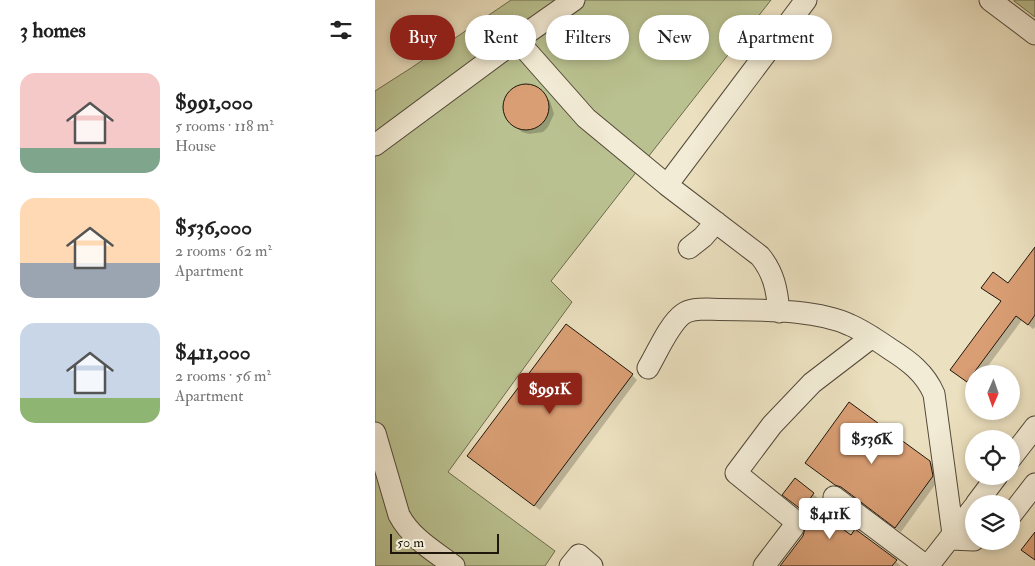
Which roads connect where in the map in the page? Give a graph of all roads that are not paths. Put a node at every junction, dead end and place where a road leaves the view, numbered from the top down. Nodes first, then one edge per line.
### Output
1 (574, 0) edge
2 (806, 0) edge
3 (992, 0) edge
4 (536, 27) edge
5 (1035, 34) edge
6 (490, 60) edge
7 (535, 60) edge
8 (375, 145) edge
9 (667, 185) junction
10 (716, 222) junction
11 (689, 248) dead end
12 (779, 312) junction
13 (872, 337) junction
14 (648, 368) dead end
15 (1035, 427) edge
16 (375, 433) edge
17 (1020, 446) edge
18 (1035, 484) edge
19 (834, 497) dead end
20 (1020, 503) edge
21 (965, 518) edge
22 (951, 536) junction
23 (965, 538) edge
24 (454, 566) edge
25 (570, 566) edge
26 (592, 566) edge
27 (764, 566) edge
28 (927, 566) edge

1 - 4 lane
2 - 9 lane
3 - 5 lane
6 - 8 lane
7 - 9 lane
9 - 10 lane
10 - 11 lane
10 - 12 lane
12 - 13 lane
12 - 14 lane
13 - 22 lane
13 - 27 lane
15 - 17 lane
16 - 24 lane
18 - 20 lane
19 - 28 lane
21 - 22 lane
22 - 23 lane
22 - 28 lane
25 - 26 lane

